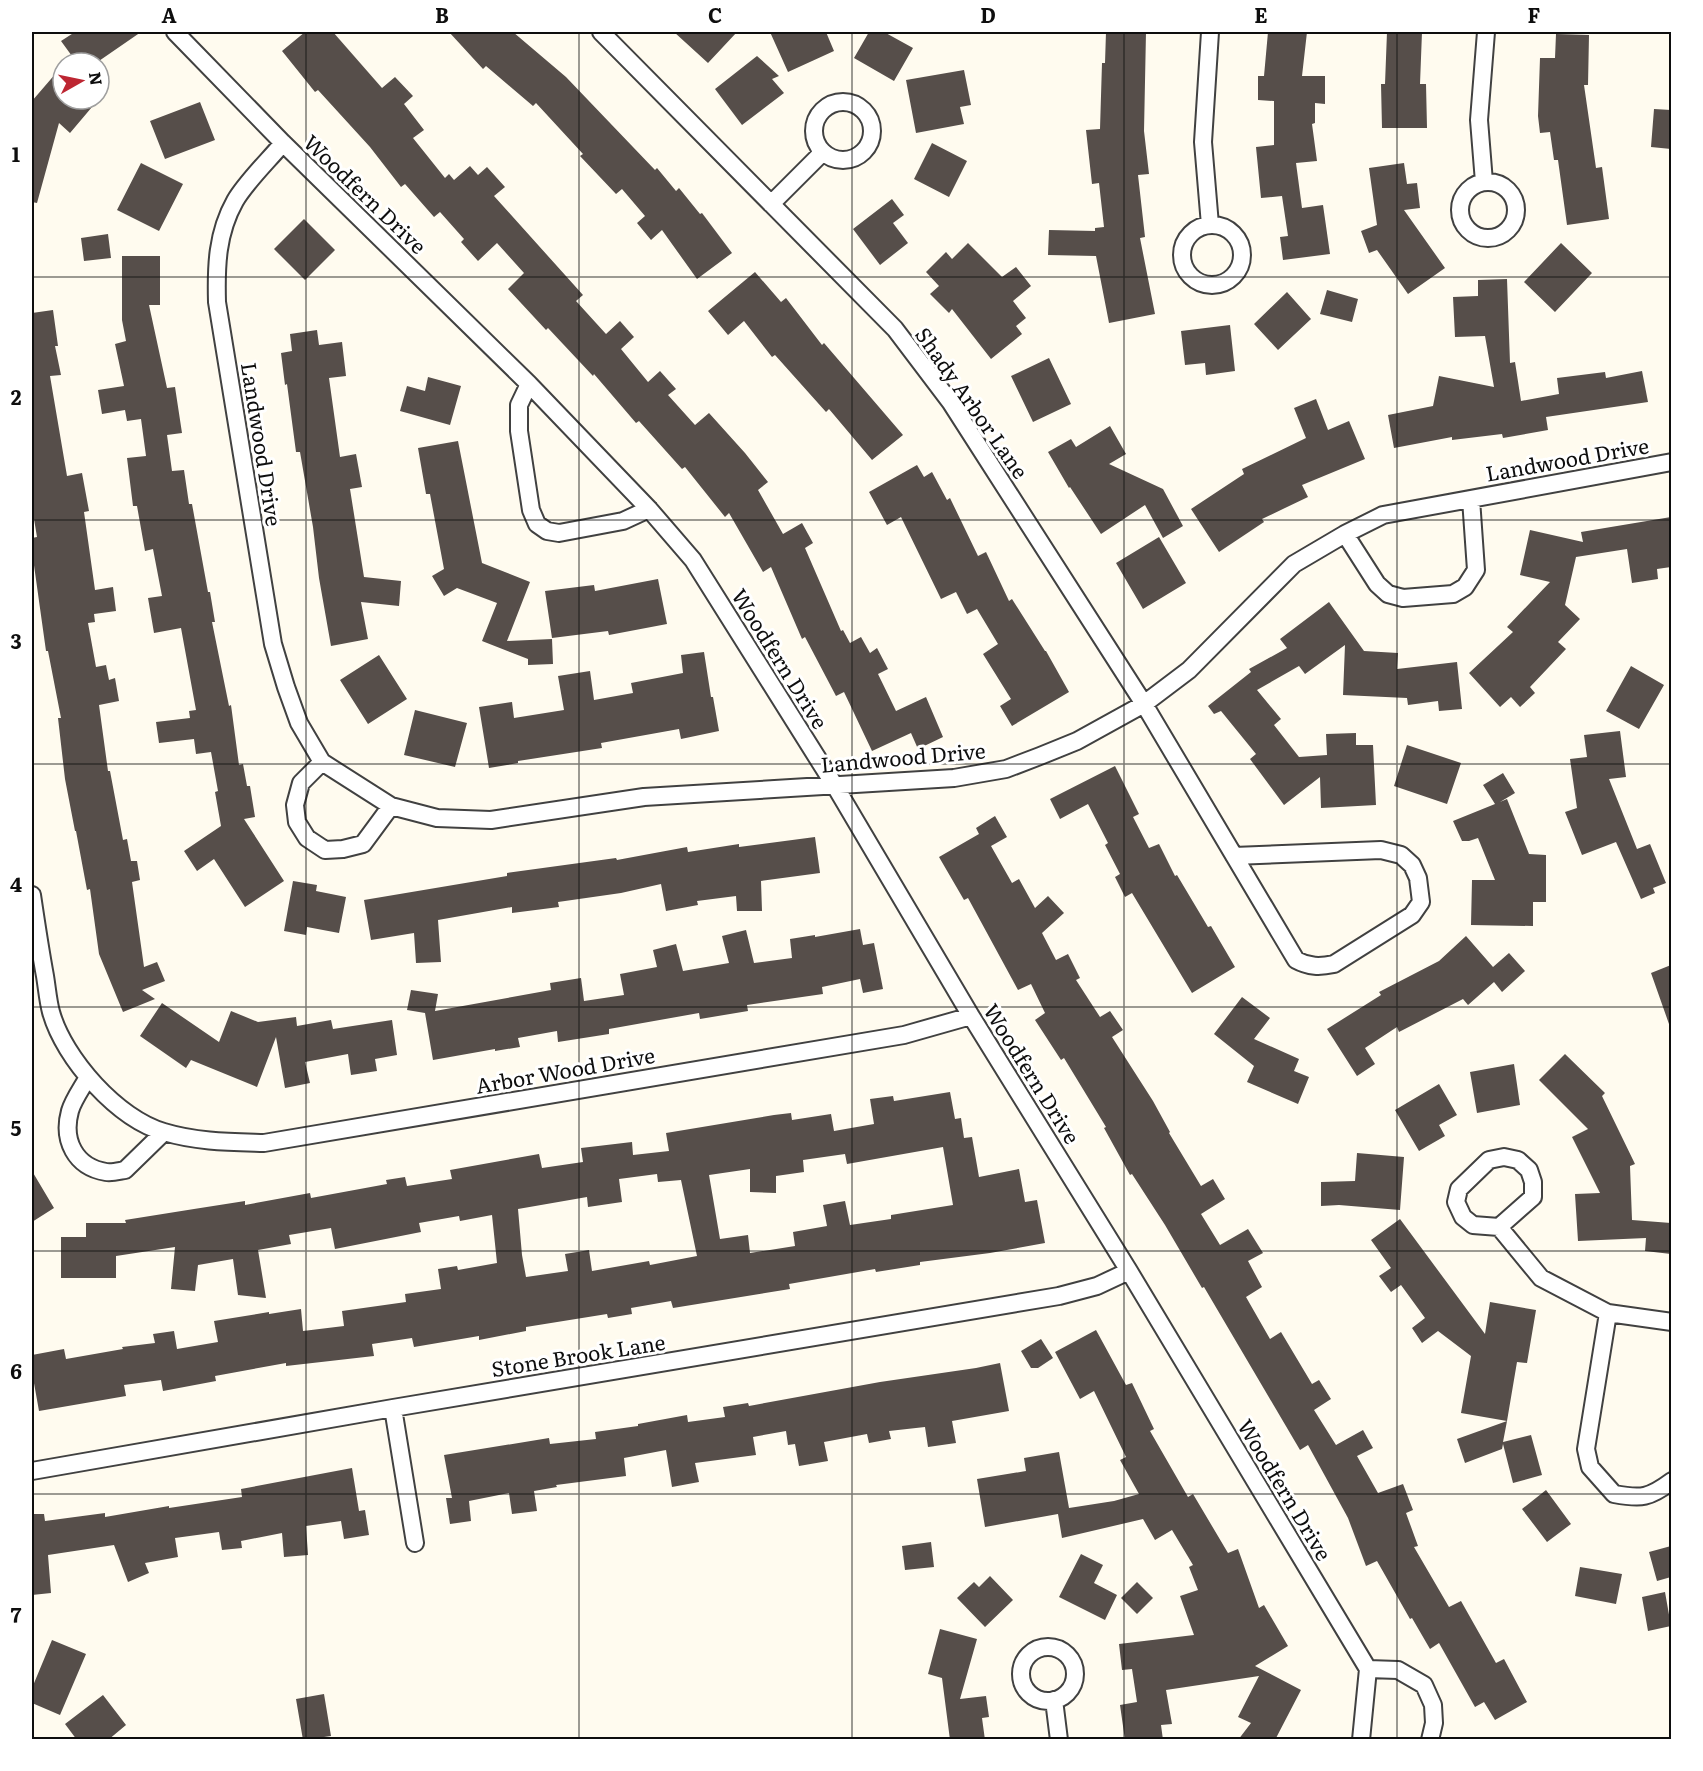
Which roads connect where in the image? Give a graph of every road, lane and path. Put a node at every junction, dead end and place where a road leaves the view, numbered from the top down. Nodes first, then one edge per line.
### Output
1 (175, 32) edge
2 (601, 32) edge
3 (1210, 32) edge
4 (1486, 32) edge
5 (283, 143) junction
6 (822, 153) dead end
7 (1484, 182) dead end
8 (771, 204) junction
9 (1210, 225) dead end
10 (529, 384) junction
11 (1671, 462) edge
12 (1471, 499) junction
13 (649, 509) junction
14 (1345, 534) junction
15 (1144, 704) junction
16 (322, 762) junction
17 (835, 786) junction
18 (391, 806) junction
19 (1234, 856) junction
20 (32, 895) edge
21 (34, 923) edge
22 (971, 1016) junction
23 (88, 1077) junction
24 (164, 1132) junction
25 (1499, 1227) junction
26 (1129, 1271) junction
27 (1608, 1313) junction
28 (1671, 1322) edge
29 (393, 1408) junction
30 (32, 1471) edge
31 (1671, 1481) edge
32 (415, 1543) dead end
33 (1368, 1669) junction
34 (1054, 1701) dead end
35 (1059, 1740) edge
36 (1361, 1740) edge
37 (1430, 1740) edge

1 - 5 street, Woodfern Drive
2 - 8 street, Shady Arbor Lane
3 - 9 street
4 - 7 street
5 - 10 street, Woodfern Drive
5 - 16 street, Landwood Drive
6 - 8 street
8 - 15 street, Shady Arbor Lane
10 - 13 street, Woodfern Drive
10 - 13 street
11 - 12 street, Landwood Drive
12 - 14 street, Landwood Drive
12 - 14 street, Landwood Drive
13 - 17 street, Woodfern Drive
14 - 15 street, Landwood Drive
15 - 17 street, Landwood Drive
15 - 19 street, Shady Arbor Lane
16 - 18 street, Landwood Drive
16 - 18 street
17 - 18 street, Landwood Drive
17 - 22 street, Woodfern Drive
19 - 19 street, Shady Arbor Lane
20 - 21 street, Arbor Wood Drive
21 - 23 street, Arbor Wood Drive
22 - 24 street, Arbor Wood Drive
22 - 26 street, Woodfern Drive
23 - 24 street, Arbor Wood Drive
23 - 24 street
25 - 25 street
25 - 27 street
26 - 29 street, Stone Brook Lane
26 - 33 street, Woodfern Drive
27 - 28 street
27 - 31 street
29 - 30 street, Stone Brook Lane
29 - 32 street
33 - 36 street
33 - 37 street
34 - 35 street

